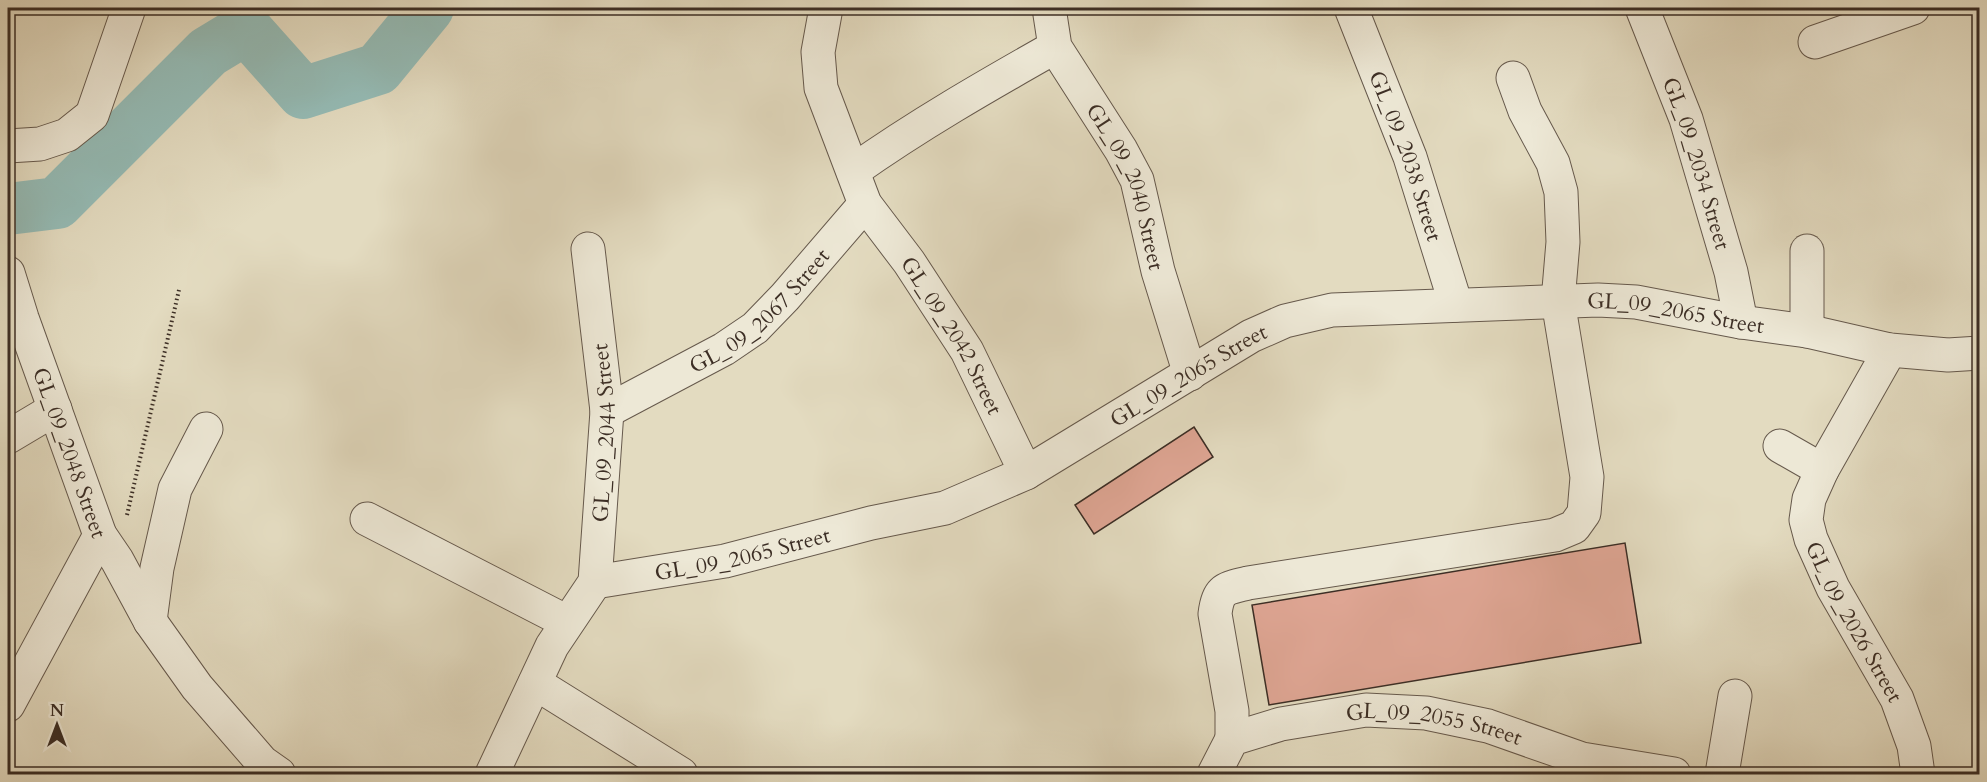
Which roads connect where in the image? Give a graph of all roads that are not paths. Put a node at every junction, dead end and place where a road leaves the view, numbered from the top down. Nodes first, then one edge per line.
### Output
1 (129, 8) edge
2 (826, 8) edge
3 (1049, 8) edge
4 (1352, 8) edge
5 (1642, 8) edge
6 (1913, 8) edge
7 (1815, 42) dead end
8 (1055, 47) junction
9 (1512, 78) dead end
10 (8, 146) edge
11 (853, 171) junction
12 (865, 204) junction
13 (588, 249) dead end
14 (1807, 251) dead end
15 (8, 273) edge
16 (1558, 301) junction
17 (1456, 305) junction
18 (1741, 322) junction
19 (1807, 331) junction
20 (1890, 350) junction
21 (1980, 353) edge
22 (1190, 374) junction
23 (55, 409) junction
24 (607, 411) junction
25 (206, 429) dead end
26 (8, 437) edge
27 (1780, 446) dead end
28 (1822, 470) junction
29 (1026, 473) junction
30 (368, 519) dead end
31 (108, 547) junction
32 (595, 582) junction
33 (150, 621) junction
34 (567, 622) junction
35 (535, 683) junction
36 (1735, 696) dead end
37 (8, 705) edge
38 (1232, 740) junction
39 (279, 774) edge
40 (492, 774) edge
41 (681, 774) edge
42 (1214, 774) edge
43 (1674, 774) edge
44 (1722, 774) edge
45 (1918, 774) edge

1 - 10 street
2 - 11 street
3 - 8 street, GL_09_2040 Street
4 - 17 street, GL_09_2038 Street
5 - 18 street, GL_09_2034 Street
6 - 7 street
8 - 11 street
8 - 22 street, GL_09_2040 Street
9 - 16 street
11 - 12 street
12 - 24 street, GL_09_2067 Street
12 - 29 street, GL_09_2042 Street
13 - 24 street, GL_09_2044 Street
14 - 19 street
15 - 23 street, GL_09_2048 Street
16 - 17 street, GL_09_2065 Street
16 - 18 street, GL_09_2065 Street
16 - 38 street
17 - 22 street, GL_09_2065 Street
18 - 19 street, GL_09_2065 Street
19 - 20 street, GL_09_2065 Street
20 - 21 street, GL_09_2065 Street
20 - 28 street, GL_09_2026 Street
22 - 29 street, GL_09_2065 Street
23 - 26 street
23 - 31 street, GL_09_2048 Street
24 - 32 street, GL_09_2044 Street
25 - 33 street
27 - 28 street
28 - 45 street, GL_09_2026 Street
29 - 32 street, GL_09_2065 Street
30 - 34 street
31 - 33 street, GL_09_2048 Street
31 - 37 street
32 - 34 street
33 - 39 street, GL_09_2048 Street
34 - 35 street
35 - 40 street
35 - 41 street
36 - 44 street
38 - 42 street
38 - 43 street, GL_09_2055 Street

